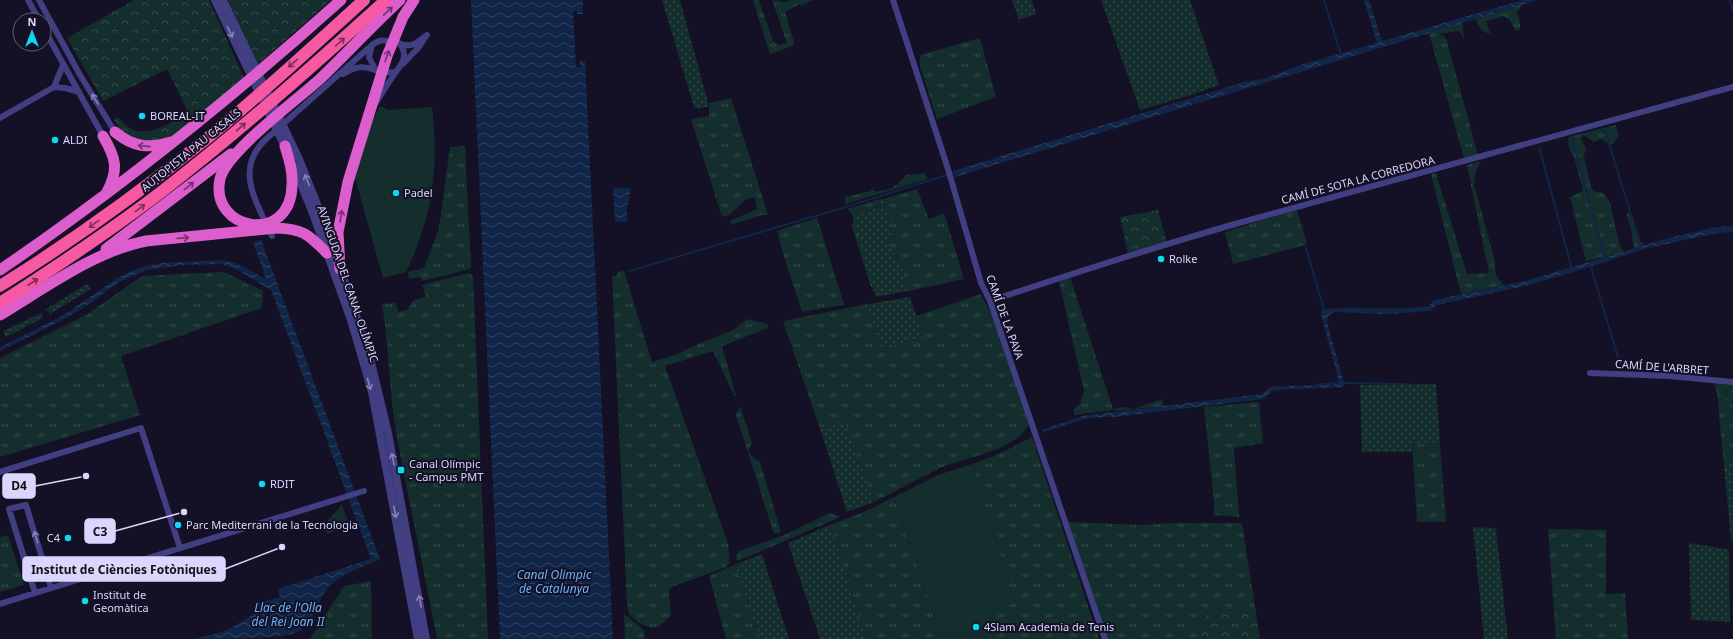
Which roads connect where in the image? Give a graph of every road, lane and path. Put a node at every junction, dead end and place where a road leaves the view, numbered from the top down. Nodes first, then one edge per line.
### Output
1 (25, 0) edge
2 (29, 0) edge
3 (39, 0) edge
4 (44, 0) edge
5 (215, 0) edge
6 (223, 0) edge
7 (341, 0) edge
8 (364, 0) edge
9 (386, 0) edge
10 (400, 0) edge
11 (414, 0) edge
12 (893, 0) edge
13 (35, 12) edge
14 (46, 12) edge
15 (48, 12) edge
16 (52, 24) edge
17 (396, 42) junction
18 (52, 44) edge
19 (372, 45) junction
20 (249, 63) junction
21 (63, 65) junction
22 (401, 66) junction
23 (378, 70) junction
24 (78, 71) junction
25 (395, 72) junction
26 (335, 79) junction
27 (54, 87) junction
28 (1733, 87) edge
29 (79, 92) junction
30 (0, 118) edge
31 (366, 122) junction
32 (115, 132) joint
33 (255, 135) junction
34 (103, 136) joint
35 (175, 141) junction
36 (285, 146) junction
37 (106, 194) junction
38 (246, 228) junction
39 (274, 228) junction
40 (327, 253) junction
41 (91, 260) junction
42 (340, 269) junction
43 (0, 270) edge
44 (0, 286) edge
45 (990, 301) junction
46 (0, 303) edge
47 (0, 315) edge
48 (1590, 373) dead end
49 (1733, 382) edge
50 (0, 472) edge
51 (362, 491) dead end
52 (180, 548) junction
53 (51, 588) junction
54 (35, 593) junction
55 (0, 604) edge
56 (418, 639) edge
57 (426, 639) edge
58 (1105, 639) edge

1 - 2 street
2 - 13 street
3 - 14 street
4 - 15 street
5 -> 20 street, AVINGUDA DEL CANAL OLÍMPIC
6 - 20 street, AVINGUDA DEL CANAL OLÍMPIC
7 - 35 highway
8 -> 44 highway, AUTOPISTA PAU CASALS
46 -> 9 highway, AUTOPISTA PAU CASALS
33 -> 10 highway
11 - 17 highway
12 - 45 street, CAMÍ DE LA PAVA
16 - 24 street
17 - 19 street
17 - 22 street
17 - 22 street
23 -> 17 highway
18 - 21 street
19 - 23 street
19 - 26 street
20 - 36 street, AVINGUDA DEL CANAL OLÍMPIC
42 -> 20 street, AVINGUDA DEL CANAL OLÍMPIC
21 - 24 street
21 - 27 street
21 - 29 street
22 - 25 street
23 - 25 street
23 - 26 street
23 - 31 highway
32 -> 24 street
25 - 31 street
26 - 39 street
27 - 29 street
27 - 30 street
28 - 45 street, CAMÍ DE SOTA LA CORREDORA
29 - 34 street
42 -> 31 highway
35 -> 32 highway
33 - 38 highway
41 -> 33 highway
34 - 37 highway
35 - 37 highway
36 - 39 highway
36 - 40 street, AVINGUDA DEL CANAL OLÍMPIC
37 - 43 highway
38 - 39 highway
41 -> 38 highway
39 - 40 highway
40 -> 56 street, AVINGUDA DEL CANAL OLÍMPIC
41 - 47 highway
57 -> 42 street, AVINGUDA DEL CANAL OLÍMPIC
45 - 58 street, CAMÍ DE LA PAVA
48 - 49 street, CAMÍ DE L'ARBRET
50 - 52 street
51 - 52 street
52 - 53 street
53 - 54 street
53 -> 54 street
54 - 55 street

